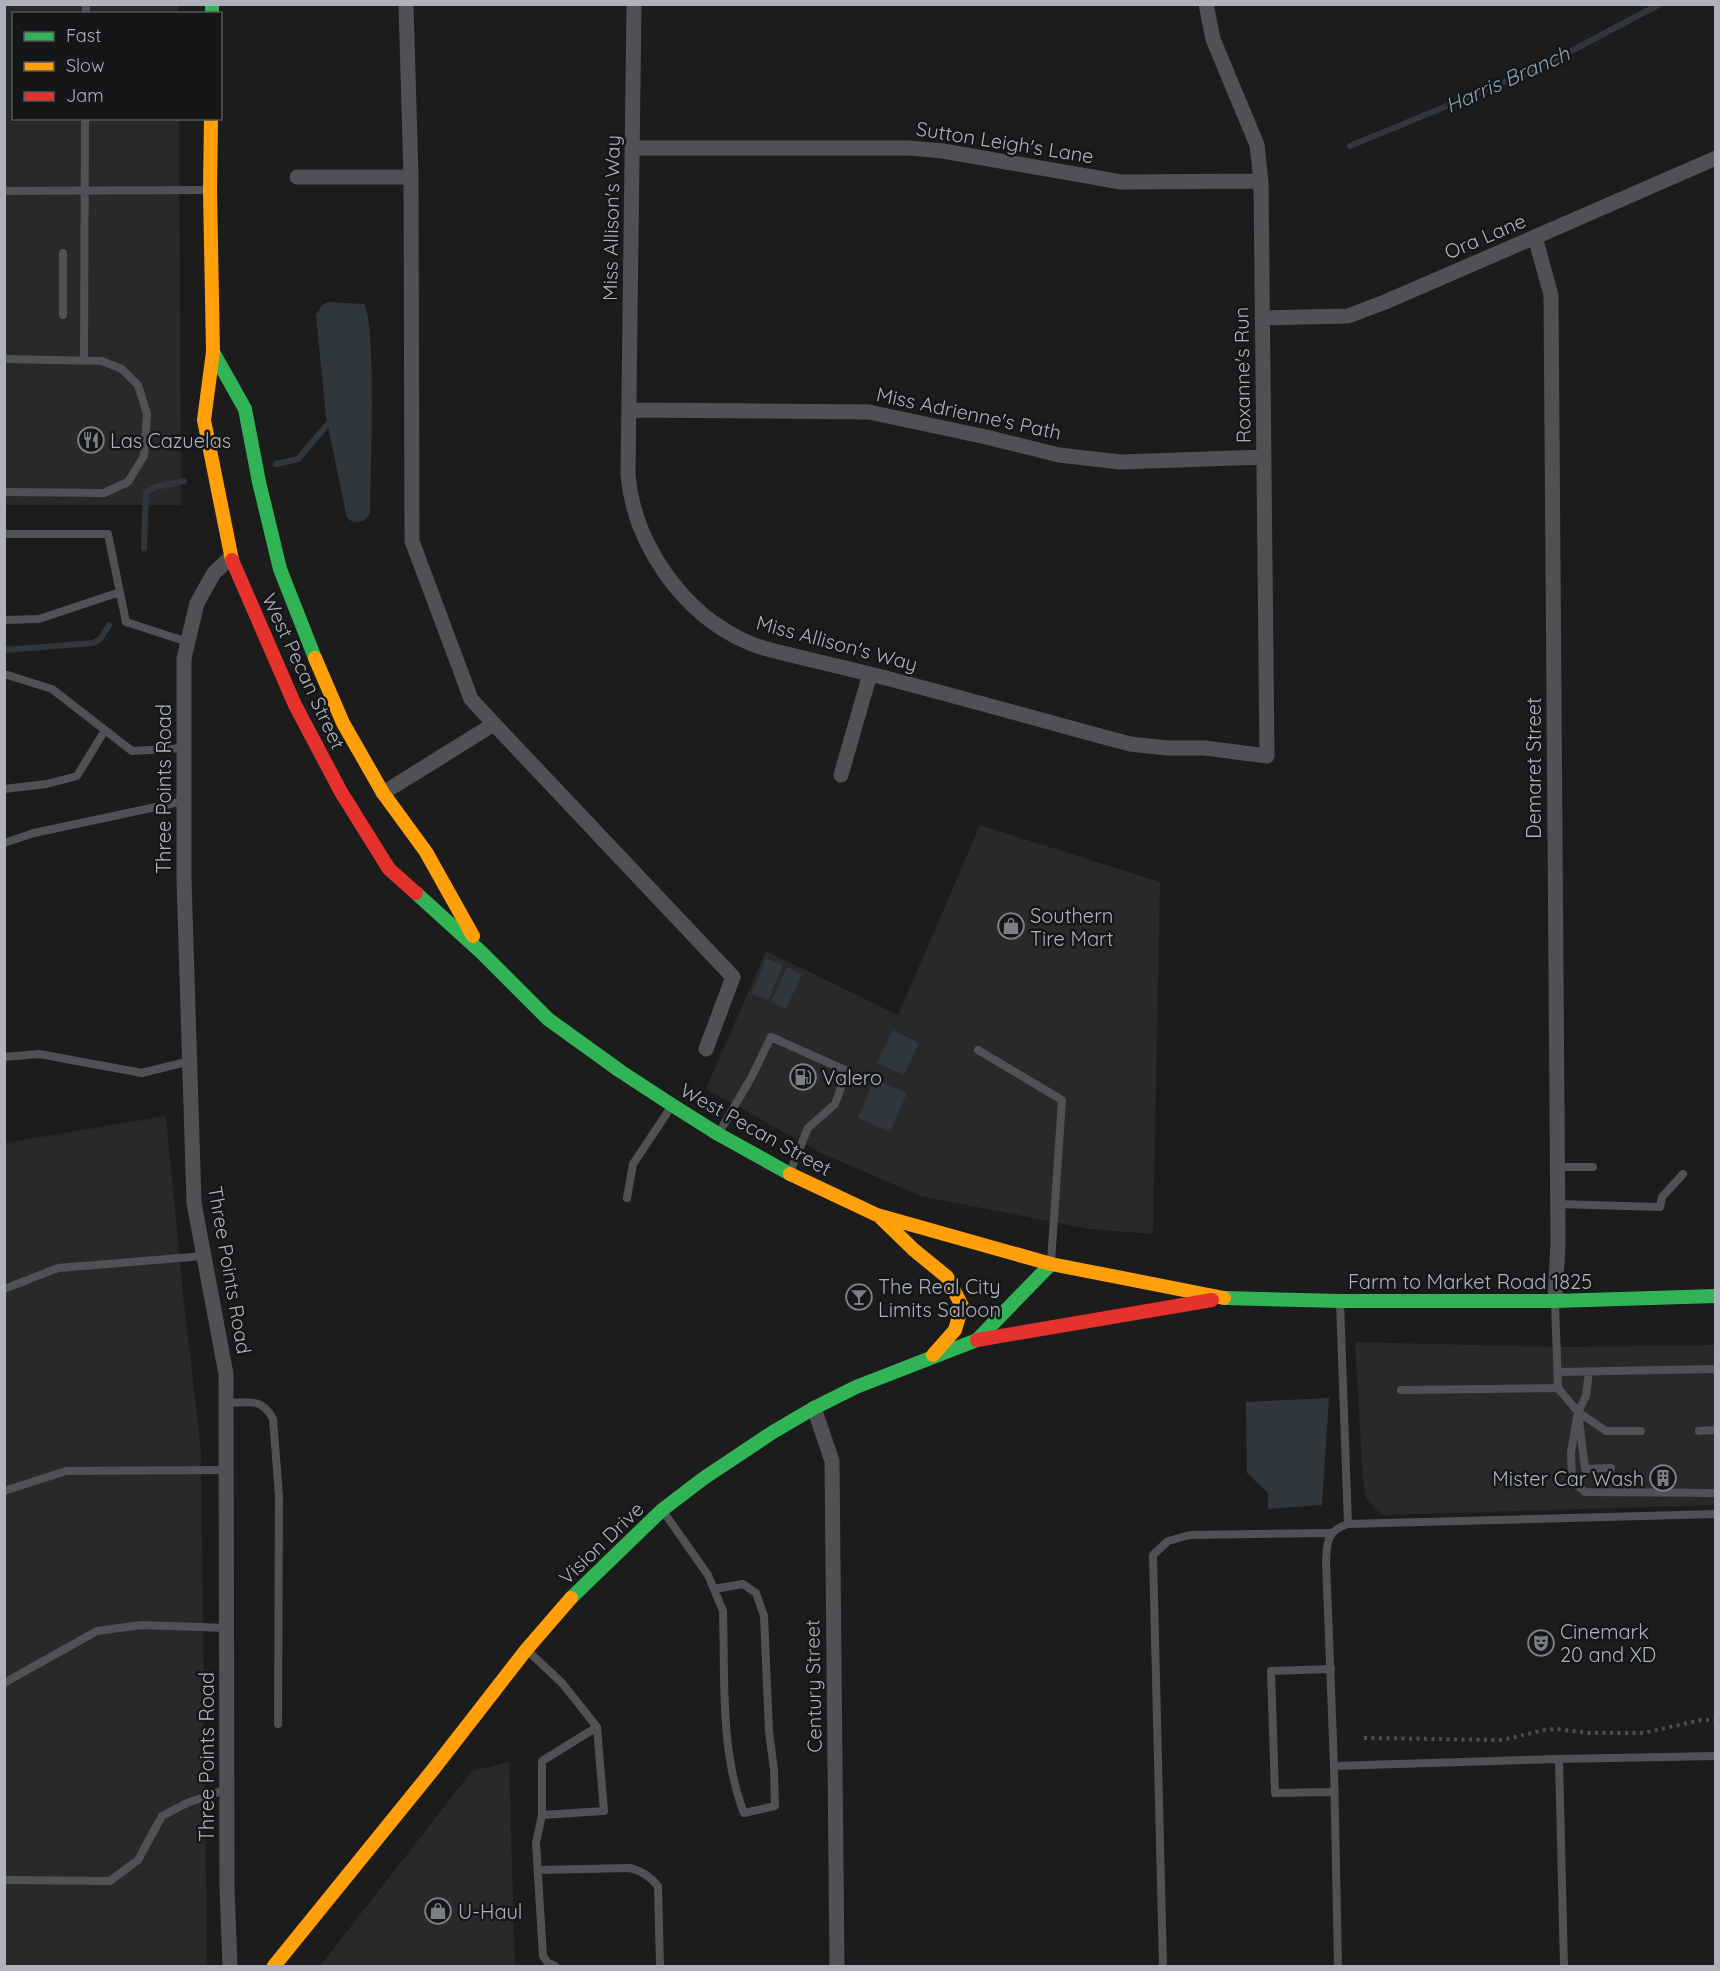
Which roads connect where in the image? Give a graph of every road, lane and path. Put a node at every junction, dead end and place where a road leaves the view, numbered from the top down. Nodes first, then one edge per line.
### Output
1 (406, 4) edge
2 (634, 4) edge
3 (1206, 4) edge
4 (85, 120) edge
5 (211, 120) edge
6 (633, 148) junction
7 (1716, 158) edge
8 (297, 177) dead end
9 (411, 177) junction
10 (1261, 181) junction
11 (210, 190) junction
12 (4, 191) edge
13 (85, 191) junction
14 (1536, 237) junction
15 (63, 253) dead end
16 (63, 315) dead end
17 (1262, 318) junction
18 (213, 352) junction
19 (4, 359) edge
20 (84, 360) junction
21 (630, 410) junction
22 (1264, 457) junction
23 (4, 492) edge
24 (4, 534) edge
25 (231, 557) junction
26 (120, 592) junction
27 (4, 620) edge
28 (188, 642) junction
29 (4, 674) edge
30 (870, 674) junction
31 (494, 724) junction
32 (105, 730) junction
33 (184, 748) junction
34 (1267, 756) joint
35 (841, 775) dead end
36 (4, 789) edge
37 (383, 793) junction
38 (184, 801) junction
39 (4, 843) edge
40 (482, 953) junction
41 (706, 1049) dead end
42 (978, 1050) dead end
43 (4, 1057) edge
44 (190, 1061) junction
45 (672, 1105) junction
46 (718, 1134) junction
47 (1557, 1167) junction
48 (1593, 1167) dead end
49 (789, 1173) junction
50 (1683, 1174) dead end
51 (627, 1198) dead end
52 (1557, 1204) junction
53 (877, 1215) junction
54 (204, 1256) junction
55 (1051, 1264) junction
56 (4, 1289) edge
57 (1716, 1296) edge
58 (1225, 1298) junction
59 (1555, 1301) junction
60 (1340, 1302) junction
61 (977, 1340) junction
62 (929, 1358) junction
63 (1716, 1369) edge
64 (1589, 1371) junction
65 (1558, 1372) junction
66 (1558, 1388) junction
67 (1401, 1390) dead end
68 (226, 1403) junction
69 (814, 1408) junction
70 (1578, 1412) junction
71 (1716, 1430) edge
72 (1641, 1431) dead end
73 (1699, 1431) dead end
74 (1611, 1468) dead end
75 (226, 1470) junction
76 (4, 1491) edge
77 (1716, 1492) edge
78 (663, 1510) junction
79 (1716, 1514) edge
80 (1348, 1524) junction
81 (1330, 1533) junction
82 (714, 1590) junction
83 (226, 1628) junction
84 (526, 1650) junction
85 (1330, 1669) junction
86 (4, 1683) edge
87 (1716, 1720) edge
88 (278, 1724) dead end
89 (597, 1727) junction
90 (1364, 1738) dead end
91 (1716, 1756) edge
92 (1559, 1759) junction
93 (1334, 1766) junction
94 (227, 1789) junction
95 (1335, 1792) junction
96 (542, 1815) junction
97 (538, 1870) junction
98 (4, 1880) edge
99 (230, 1966) edge
100 (274, 1966) edge
101 (555, 1966) edge
102 (660, 1966) edge
103 (837, 1966) edge
104 (1163, 1966) edge
105 (1338, 1966) edge
106 (1564, 1966) edge

1 - 9 street
2 - 6 street, Miss Allison's Way
3 - 10 street, Roxanne's Run
4 - 13 lane
5 - 11 main road, West Pecan Street
6 - 10 street, Sutton Leigh's Lane
6 - 21 street, Miss Allison's Way
7 - 14 street, Ora Lane
8 - 9 street
9 - 31 street
10 - 17 street, Roxanne's Run
11 - 13 lane
11 - 18 main road, West Pecan Street
12 - 13 lane
13 - 20 lane
14 - 17 street, Ora Lane
14 - 47 street, Demaret Street
15 - 16 lane
17 - 22 street, Roxanne's Run
18 - 25 main road, West Pecan Street
18 - 37 main road, West Pecan Street
19 - 20 lane
20 - 23 lane
21 - 22 street, Miss Adrienne's Path
21 - 30 street, Miss Allison's Way
22 - 34 street, Roxanne's Run
24 - 26 lane
25 - 28 street, Three Points Road
25 - 40 main road, West Pecan Street
26 - 27 lane
26 - 28 lane
28 - 33 street, Three Points Road
29 - 32 lane
30 - 34 street, Miss Allison's Way
30 - 35 street
31 - 37 street
31 - 41 street
32 - 33 lane
32 - 36 lane
33 - 38 street, Three Points Road
37 - 40 main road, West Pecan Street
38 - 39 lane
38 - 44 street, Three Points Road
40 - 45 main road, West Pecan Street
42 - 55 lane
43 - 44 lane
44 - 54 street, Three Points Road
45 - 46 main road, West Pecan Street
45 - 51 lane
46 - 49 main road, West Pecan Street
46 - 49 lane
47 - 48 lane
47 - 52 street, Demaret Street
49 - 53 main road, West Pecan Street
50 - 52 lane
52 - 59 street, Demaret Street
53 - 55 main road, West Pecan Street
53 - 62 main road
54 - 56 lane
54 - 68 street, Three Points Road
55 - 58 main road, West Pecan Street
55 - 61 main road, Vision Drive
57 - 59 main road, Farm to Market Road 1825
58 - 60 main road, Farm to Market Road 1825
58 - 61 main road
59 - 60 main road, Farm to Market Road 1825
59 - 65 lane
60 - 80 lane
61 - 62 main road, Vision Drive
62 - 69 main road, Vision Drive
63 - 64 lane
64 - 65 lane
64 - 70 lane
65 - 66 lane
66 - 67 lane
66 - 70 lane
68 - 75 street, Three Points Road
68 - 88 lane
69 - 78 main road, Vision Drive
69 - 103 street, Century Street
70 - 72 lane
70 - 74 lane
70 - 77 lane
71 - 73 lane
75 - 76 lane
75 - 83 street, Three Points Road
78 - 82 lane
78 - 84 main road, Vision Drive
79 - 80 lane
80 - 81 lane
81 - 85 lane
81 - 104 lane
82 - 82 lane
83 - 86 lane
83 - 94 street, Three Points Road
84 - 89 lane
84 - 100 main road, Vision Drive
85 - 93 lane
85 - 95 lane
87 - 90 path
89 - 96 lane
89 - 96 lane
91 - 92 lane
92 - 93 lane
92 - 106 lane
93 - 95 lane
94 - 98 lane
94 - 99 street, Three Points Road
95 - 105 lane
96 - 97 lane
97 - 101 lane
97 - 102 lane

